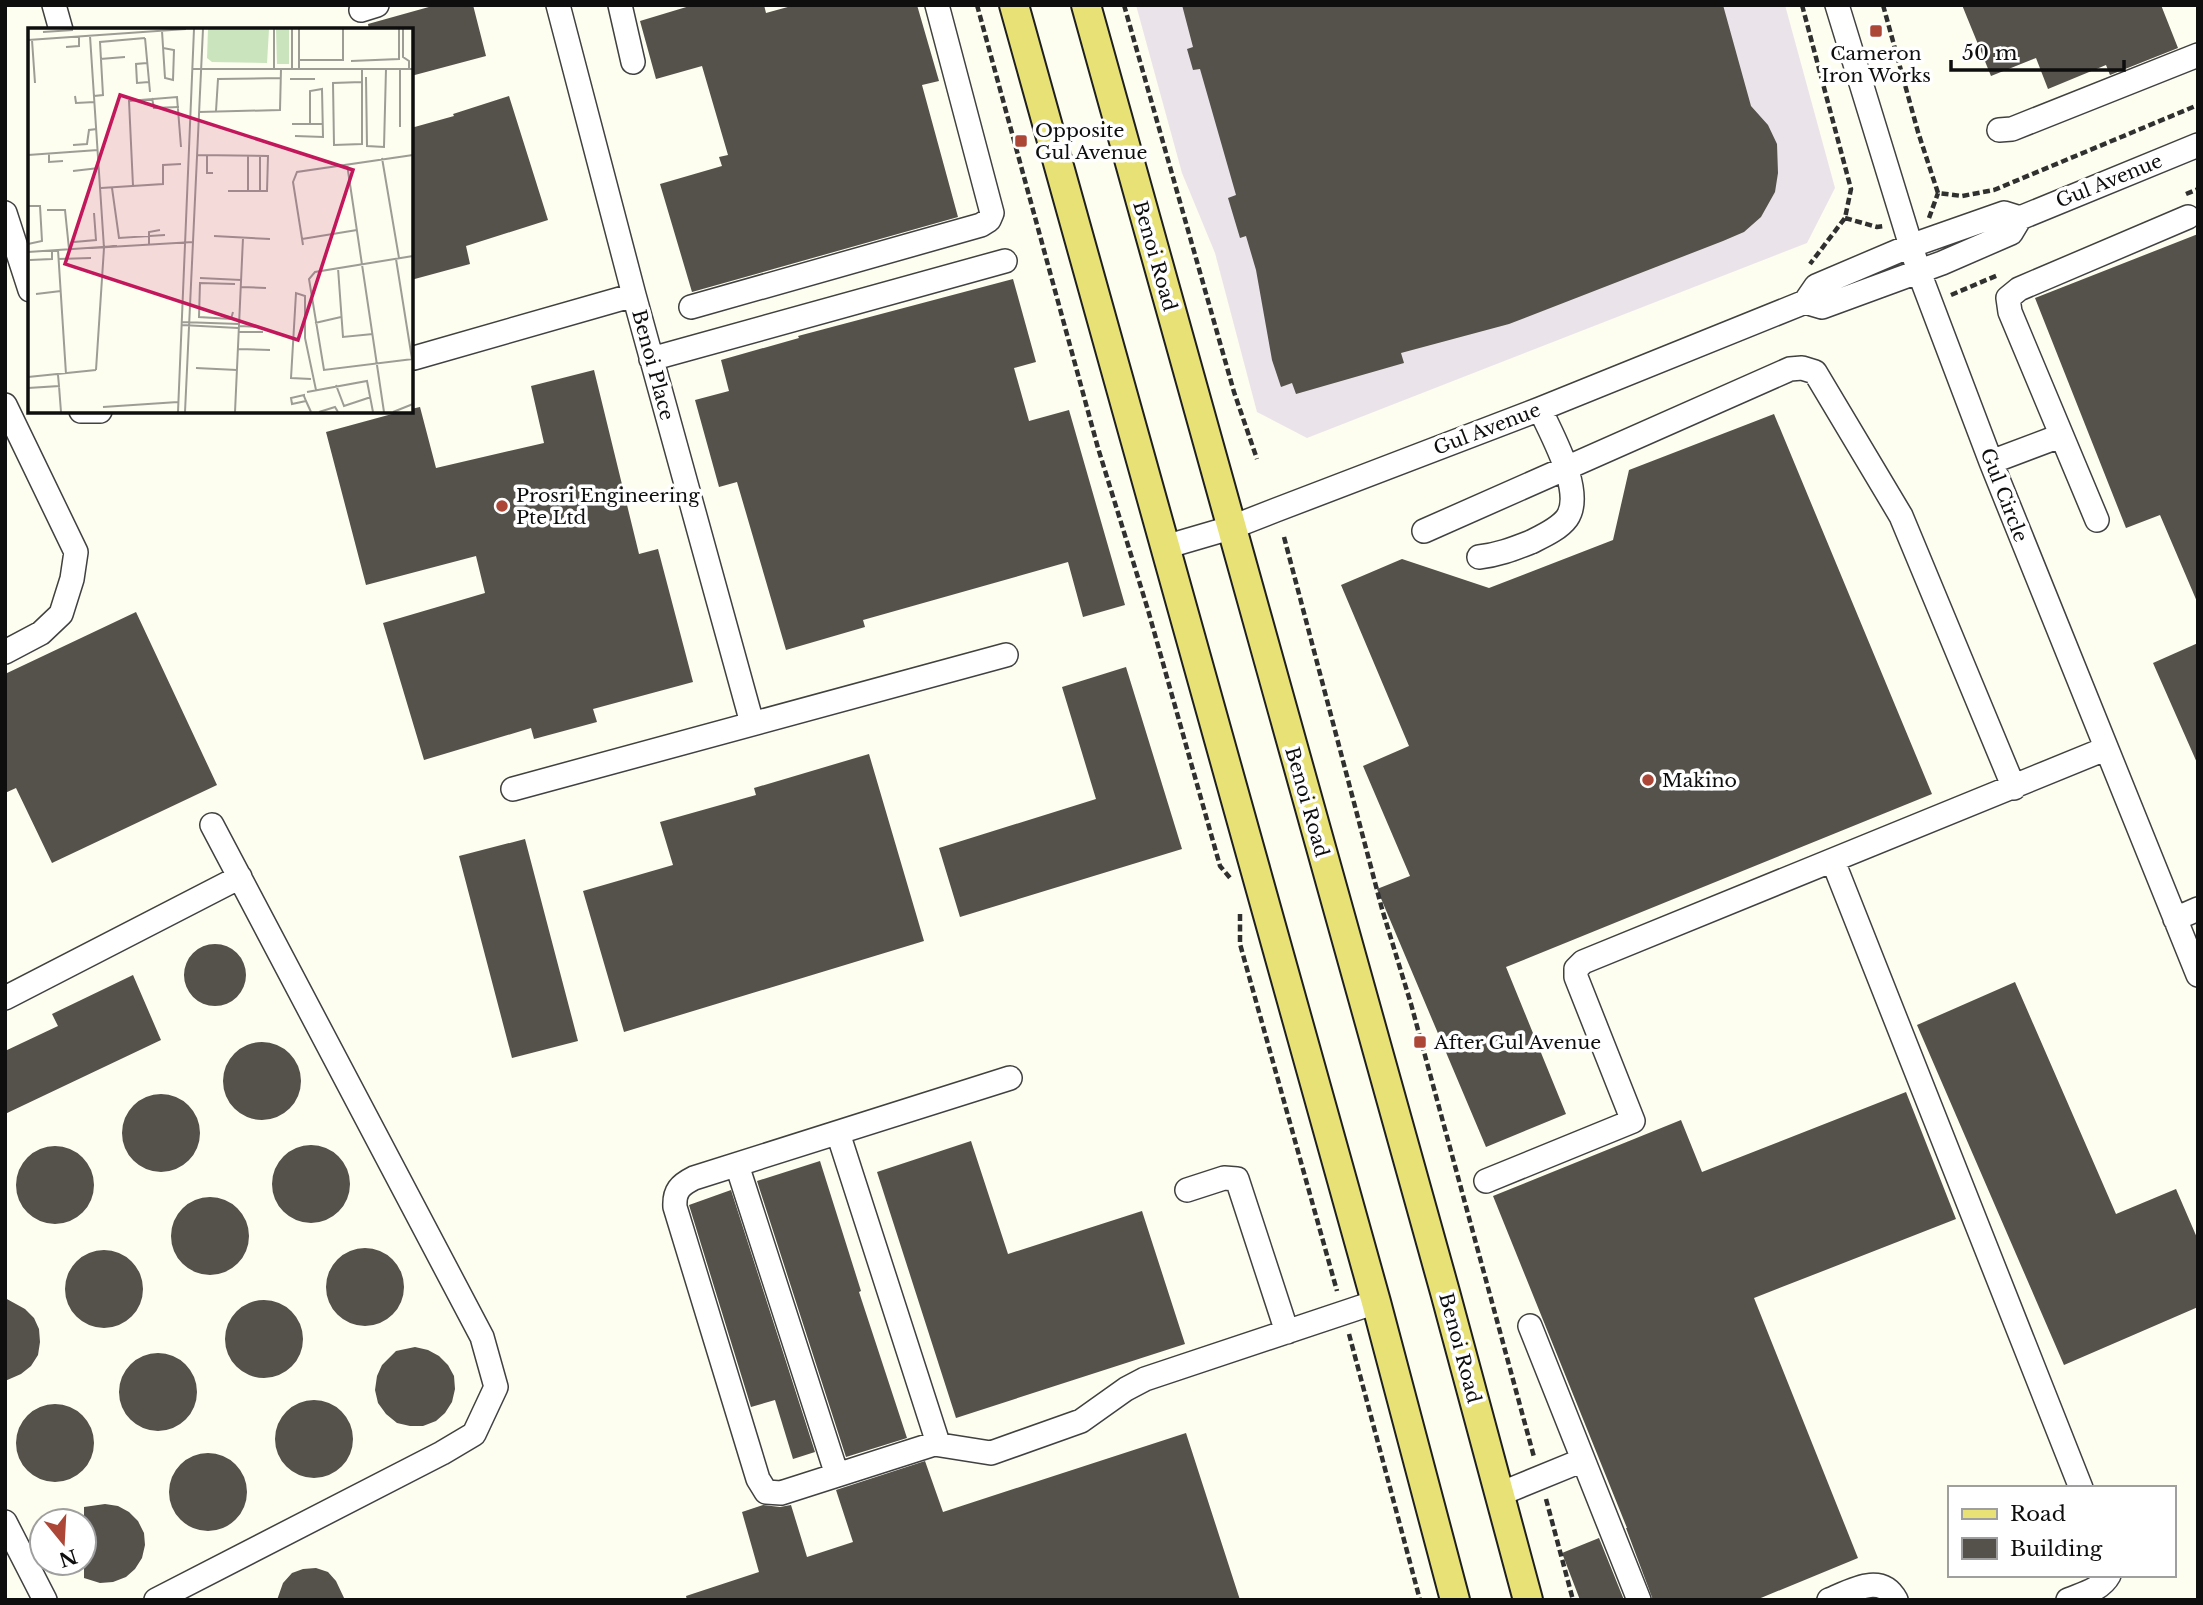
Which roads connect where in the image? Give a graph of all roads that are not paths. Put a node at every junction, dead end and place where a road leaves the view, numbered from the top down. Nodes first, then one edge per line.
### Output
1 (54, 5) edge
2 (558, 5) edge
3 (620, 5) edge
4 (937, 5) edge
5 (1014, 5) edge
6 (1086, 5) edge
7 (1837, 5) edge
8 (60, 28) edge
9 (2198, 55) edge
10 (633, 62) dead end
11 (1999, 130) dead end
12 (2198, 145) edge
13 (5, 213) edge
14 (2188, 217) dead end
15 (2020, 218) junction
16 (1910, 246) junction
17 (1004, 261) dead end
18 (1919, 272) junction
19 (28, 284) edge
20 (634, 295) junction
21 (1805, 302) junction
22 (691, 307) dead end
23 (414, 358) dead end
24 (651, 359) junction
25 (5, 405) edge
26 (1540, 409) junction
27 (2060, 436) junction
28 (1990, 462) junction
29 (1566, 468) junction
30 (2096, 520) dead end
31 (1230, 528) junction
32 (1424, 531) dead end
33 (1165, 547) junction
34 (1479, 557) dead end
35 (5, 652) edge
36 (1006, 655) dead end
37 (752, 723) junction
38 (2105, 749) junction
39 (2014, 788) junction
40 (513, 789) dead end
41 (212, 825) dead end
42 (1833, 862) junction
43 (240, 877) junction
44 (2198, 909) edge
45 (2175, 919) junction
46 (2198, 975) edge
47 (5, 998) edge
48 (1010, 1078) dead end
49 (838, 1133) junction
50 (737, 1165) junction
51 (1486, 1181) dead end
52 (1187, 1190) dead end
53 (1376, 1302) junction
54 (1530, 1326) dead end
55 (1287, 1332) junction
56 (938, 1443) junction
57 (1583, 1460) junction
58 (837, 1475) junction
59 (2080, 1486) edge
60 (1500, 1494) junction
61 (5, 1522) edge
62 (2108, 1577) edge
63 (44, 1600) edge
64 (156, 1600) edge
65 (1455, 1600) edge
66 (1528, 1600) edge
67 (1640, 1600) edge
68 (1829, 1600) edge
69 (1896, 1600) edge
70 (2068, 1600) edge

1 - 8 street
2 - 20 street, Benoi Place
3 - 10 street
4 - 22 street
5 - 33 main road
6 - 31 main road, Benoi Road
7 - 16 street, Gul Circle
9 - 11 street
12 - 15 street, Gul Avenue
13 - 19 street
14 - 27 street
15 - 16 street, Gul Avenue
15 - 18 street, Gul Avenue
16 - 18 street, Gul Circle
16 - 21 street, Gul Avenue
17 - 24 street
18 - 21 street, Gul Avenue
18 - 28 street, Gul Circle
20 - 23 street
20 - 24 street, Benoi Place
21 - 26 street, Gul Avenue
24 - 37 street, Benoi Place
25 - 35 street
26 - 29 street
26 - 31 street, Gul Avenue
27 - 28 street
27 - 30 street
28 - 38 street, Gul Circle
29 - 32 street
29 - 34 street
29 - 39 street
31 - 33 street, Gul Avenue
31 - 60 main road, Benoi Road
33 - 53 main road
36 - 37 street
37 - 40 street
38 - 39 street
38 - 45 street, Gul Circle
39 - 42 street
41 - 43 street
42 - 51 street
42 - 59 street
43 - 47 street
43 - 64 street
44 - 45 street
45 - 46 street, Gul Circle
48 - 49 street
49 - 50 street
49 - 56 street
50 - 58 street
50 - 58 street
52 - 55 street
53 - 55 street
53 - 65 main road
54 - 57 street
55 - 56 street
56 - 58 street
57 - 60 street
57 - 67 street
60 - 66 main road, Benoi Road
61 - 63 street
62 - 70 street
68 - 69 street

